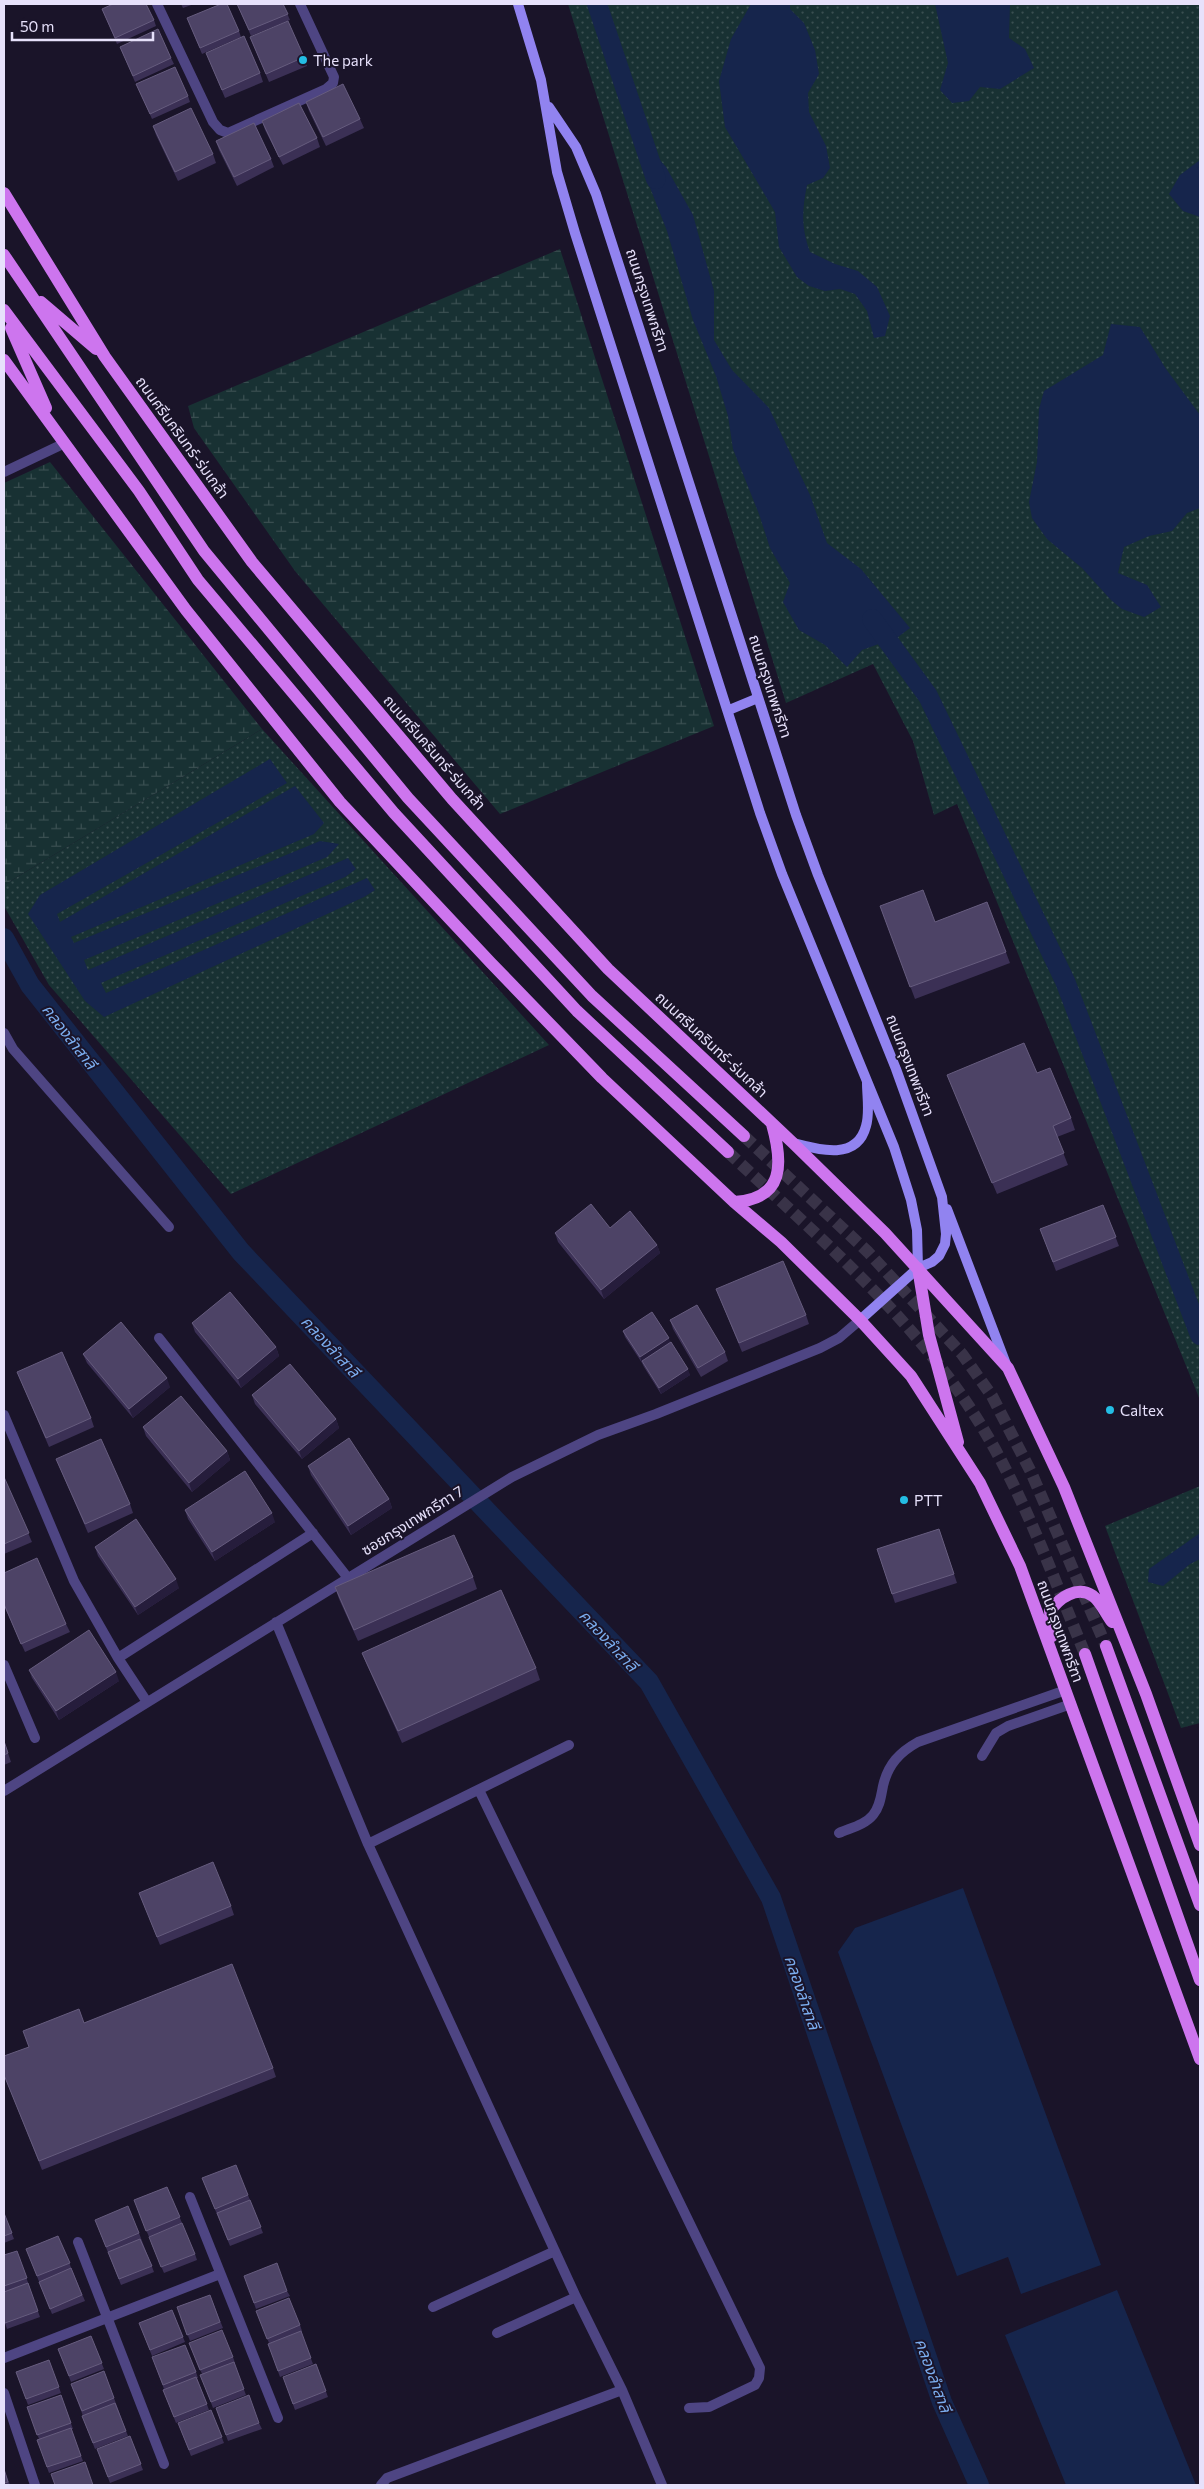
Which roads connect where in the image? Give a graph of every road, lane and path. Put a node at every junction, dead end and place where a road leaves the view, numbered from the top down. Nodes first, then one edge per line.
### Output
1 (157, 4) edge
2 (300, 4) edge
3 (518, 4) edge
4 (547, 105) junction
5 (4, 193) edge
6 (4, 255) edge
7 (28, 290) junction
8 (4, 311) edge
9 (106, 357) junction
10 (4, 360) edge
11 (55, 429) junction
12 (65, 443) junction
13 (4, 472) edge
14 (758, 698) junction
15 (729, 710) junction
16 (4, 1033) edge
17 (867, 1077) junction
18 (771, 1122) junction
19 (744, 1136) tunnel mouth
20 (793, 1143) junction
21 (728, 1152) tunnel mouth
22 (942, 1197) junction
23 (734, 1202) junction
24 (169, 1227) dead end
25 (918, 1268) junction
26 (860, 1320) junction
27 (159, 1338) dead end
28 (1008, 1368) junction
29 (4, 1415) edge
30 (962, 1455) junction
31 (313, 1533) junction
32 (348, 1578) junction
33 (276, 1622) junction
34 (1125, 1641) junction
35 (1106, 1646) tunnel mouth
36 (1085, 1654) tunnel mouth
37 (118, 1658) junction
38 (1056, 1663) junction
39 (4, 1665) edge
40 (8, 1688) edge
41 (1066, 1690) junction
42 (147, 1702) junction
43 (1071, 1704) junction
44 (35, 1738) dead end
45 (569, 1745) dead end
46 (982, 1756) dead end
47 (4, 1790) edge
48 (479, 1790) junction
49 (839, 1833) dead end
50 (368, 1844) junction
51 (1200, 1845) edge
52 (1200, 1905) edge
53 (1200, 1980) edge
54 (1200, 2059) edge
55 (190, 2197) dead end
56 (78, 2242) dead end
57 (555, 2251) junction
58 (220, 2274) junction
59 (576, 2297) junction
60 (433, 2307) dead end
61 (107, 2318) junction
62 (497, 2333) dead end
63 (4, 2358) edge
64 (622, 2390) junction
65 (4, 2392) edge
66 (689, 2408) dead end
67 (278, 2418) dead end
68 (164, 2464) dead end
69 (36, 2485) edge
70 (381, 2485) edge
71 (662, 2485) edge

1 - 2 street
3 - 4 main road, ถนนกรุงเทพกรีฑา
4 - 14 main road, ถนนกรุงเทพกรีฑา
4 - 15 main road, ถนนกรุงเทพกรีฑา
5 - 9 main road, ถนนศรีนครินทร์-ร่มเกล้า
6 - 7 main road
7 - 9 main road
7 - 19 main road
8 - 11 main road
8 - 21 main road
9 - 18 main road, ถนนศรีนครินทร์-ร่มเกล้า
10 - 11 main road
11 - 12 main road
12 - 13 street
12 - 23 main road
14 - 15 main road
14 - 22 main road, ถนนกรุงเทพกรีฑา
15 - 17 main road, ถนนกรุงเทพกรีฑา
16 - 24 street
17 - 20 main road
17 - 25 main road, ถนนกรุงเทพกรีฑา
18 - 20 main road, ถนนศรีนครินทร์-ร่มเกล้า
18 - 23 main road
20 - 25 main road, ถนนศรีนครินทร์-ร่มเกล้า
22 - 25 main road, ถนนกรุงเทพกรีฑา
22 - 28 main road
23 - 26 main road
25 - 26 main road, ถนนกรุงเทพกรีฑา
25 - 28 main road
25 - 30 main road
26 - 30 main road, ถนนกรุงเทพกรีฑา
26 - 32 street, ซอยกรุงเทพกรีฑา 7
27 - 31 street
28 - 34 main road
29 - 37 street
30 - 38 main road, ถนนกรุงเทพกรีฑา
31 - 32 street
31 - 37 street
32 - 33 street, ซอยกรุงเทพกรีฑา 7
33 - 42 street, ซอยกรุงเทพกรีฑา 7
33 - 50 street
34 - 38 main road
34 - 51 main road
35 - 52 main road
36 - 53 main road, ถนนกรุงเทพกรีฑา
37 - 42 street
38 - 41 main road, ถนนกรุงเทพกรีฑา
39 - 40 street
40 - 44 street
41 - 43 main road, ถนนกรุงเทพกรีฑา
41 - 49 street
42 - 47 street, ซอยกรุงเทพกรีฑา 7
43 - 46 street
43 - 54 main road, ถนนกรุงเทพกรีฑา
45 - 48 street
48 - 50 street
48 - 66 street
50 - 57 street
55 - 58 street
56 - 61 street
57 - 59 street
57 - 60 street
58 - 61 street
58 - 67 street
59 - 62 street
59 - 64 street
61 - 63 street
61 - 68 street
64 - 70 street
64 - 71 street
65 - 69 street

